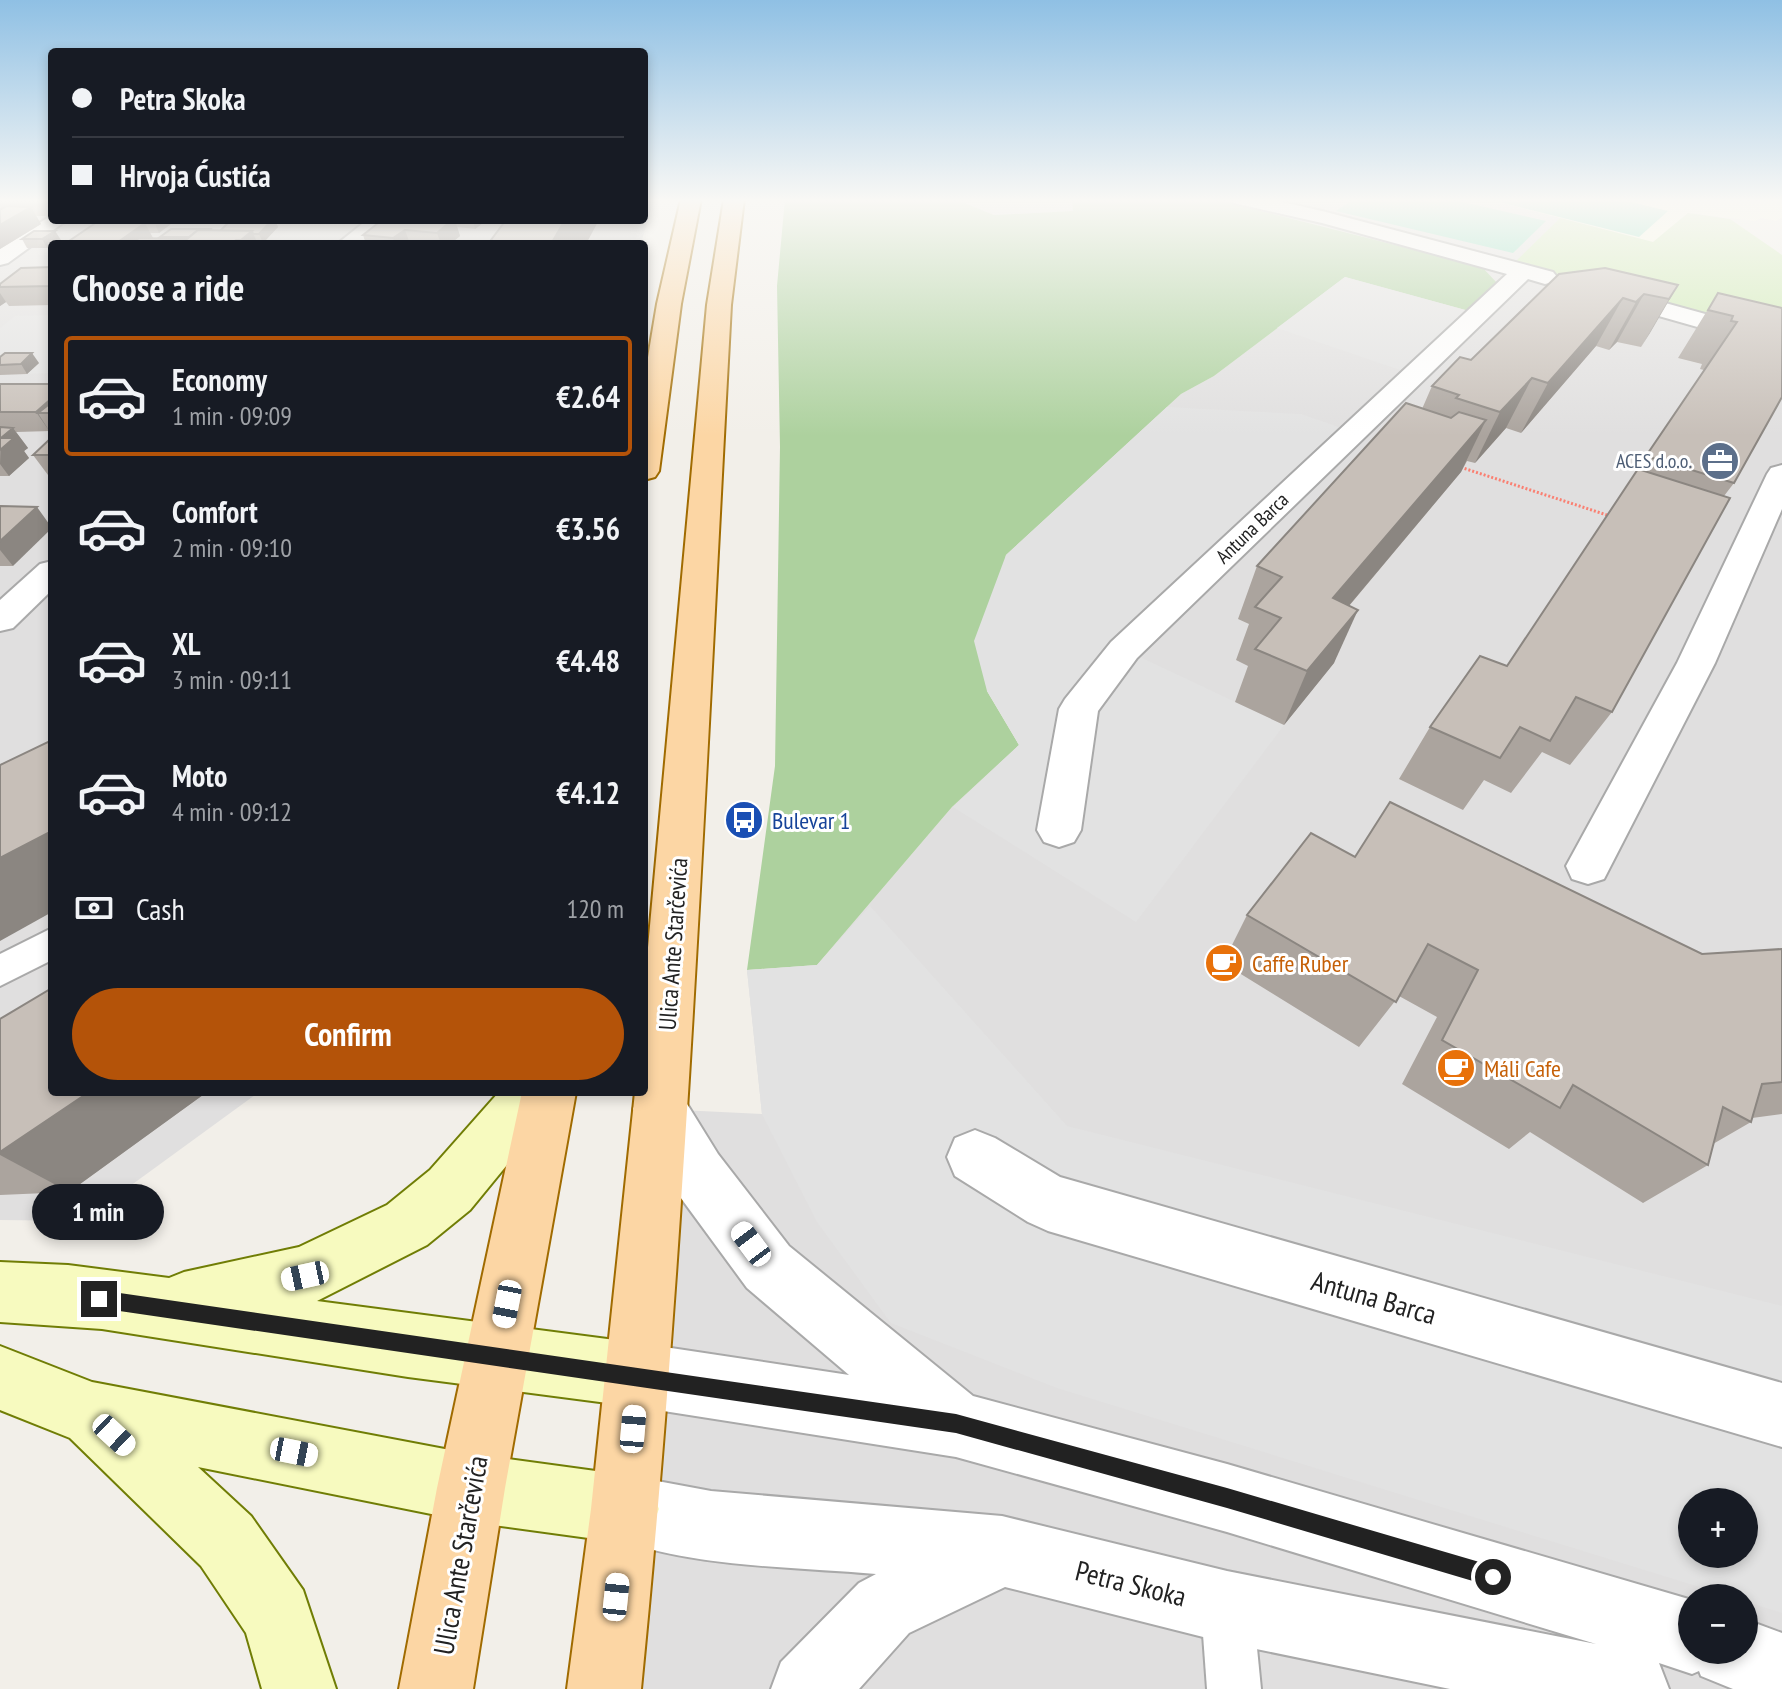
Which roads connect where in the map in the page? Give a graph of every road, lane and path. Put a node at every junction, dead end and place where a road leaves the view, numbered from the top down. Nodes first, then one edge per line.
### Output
1 (674, 278) edge
2 (723, 278) edge
3 (1516, 278) edge
4 (1548, 278) edge
5 (1782, 343) edge
6 (648, 444) edge
7 (1443, 461) edge
8 (1782, 474) edge
9 (1623, 520) edge
10 (48, 575) edge
11 (0, 620) edge
12 (1059, 830) dead end
13 (1588, 866) dead end
14 (48, 945) edge
15 (0, 971) edge
16 (530, 1096) edge
17 (548, 1096) edge
18 (660, 1109) junction
19 (975, 1157) dead end
20 (0, 1292) edge
21 (159, 1307) junction
22 (497, 1359) junction
23 (638, 1375) junction
24 (0, 1378) edge
25 (92, 1414) junction
26 (1782, 1415) edge
27 (956, 1424) junction
28 (471, 1488) junction
29 (625, 1509) junction
30 (1002, 1551) junction
31 (1227, 1607) junction
32 (1678, 1633) edge
33 (1758, 1661) edge
34 (1782, 1670) edge
35 (299, 1689) edge
36 (436, 1689) edge
37 (604, 1689) edge
38 (808, 1689) edge
39 (1234, 1689) edge
40 (1632, 1689) edge

1 - 6 main road
2 - 18 main road, Ulica Ante Starčevića
3 - 12 street, Antuna Barca
4 - 5 street
7 - 9 path
8 - 13 street
10 - 11 street
14 - 15 lane
16 - 21 main road
17 - 22 main road, Ulica Ante Starčevića
18 - 23 main road, Ulica Ante Starčevića
18 - 27 street
19 - 26 street, Antuna Barca
20 - 21 main road
21 - 22 main road
22 - 23 main road
22 - 28 main road, Ulica Ante Starčevića
23 - 27 street
23 - 29 main road, Ulica Ante Starčevića
24 - 25 main road
25 - 28 main road
25 - 35 main road
27 - 32 street
28 - 29 main road
28 - 36 main road, Ulica Ante Starčevića
29 - 30 street, Petra Skoka
29 - 37 main road, Ulica Ante Starčevića
30 - 31 street, Petra Skoka
30 - 38 street
31 - 39 lane
31 - 40 street, Petra Skoka
33 - 34 street

